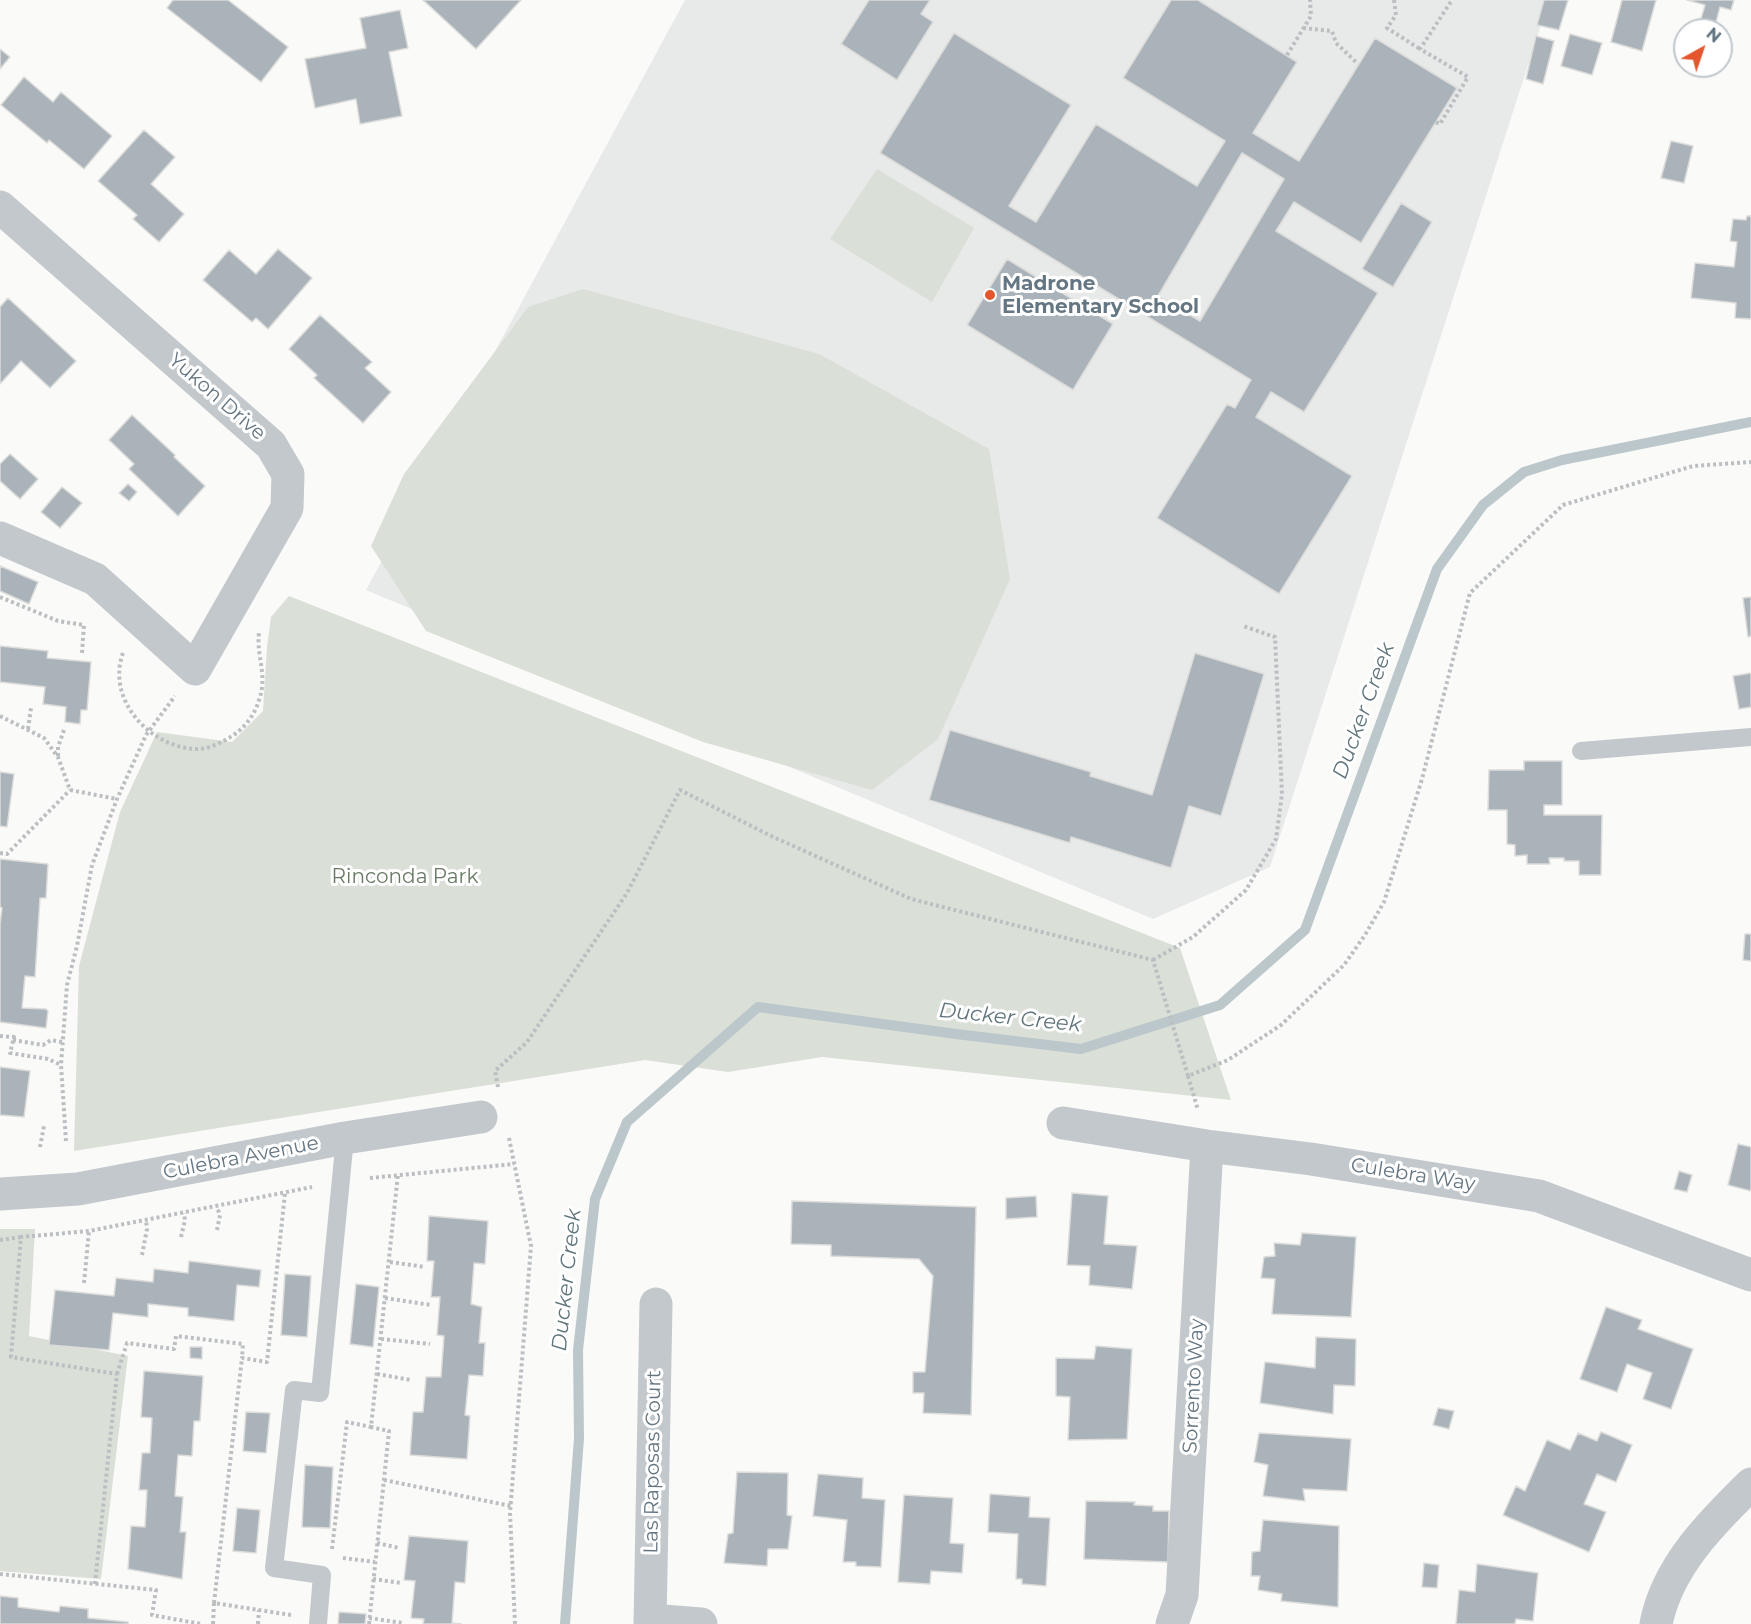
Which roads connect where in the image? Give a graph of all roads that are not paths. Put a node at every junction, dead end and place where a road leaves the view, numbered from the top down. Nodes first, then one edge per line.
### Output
1 (0, 207) edge
2 (0, 538) edge
3 (1751, 737) edge
4 (1581, 751) dead end
5 (496, 1114) road end
6 (1063, 1123) dead end
7 (345, 1138) junction
8 (1208, 1146) junction
9 (0, 1194) edge
10 (1751, 1275) edge
11 (656, 1304) dead end
12 (1751, 1484) edge
13 (318, 1622) edge
14 (650, 1622) edge
15 (701, 1624) edge
16 (1172, 1624) edge
17 (1656, 1624) edge

1 - 2 street, Yukon Drive
3 - 4 lane
5 - 7 street, Culebra Avenue
6 - 8 street, Culebra Way
7 - 9 street, Culebra Avenue
7 - 13 lane
8 - 10 street, Culebra Way
8 - 16 street, Sorrento Way
11 - 14 street, Las Raposas Court
12 - 17 street
14 - 15 street

